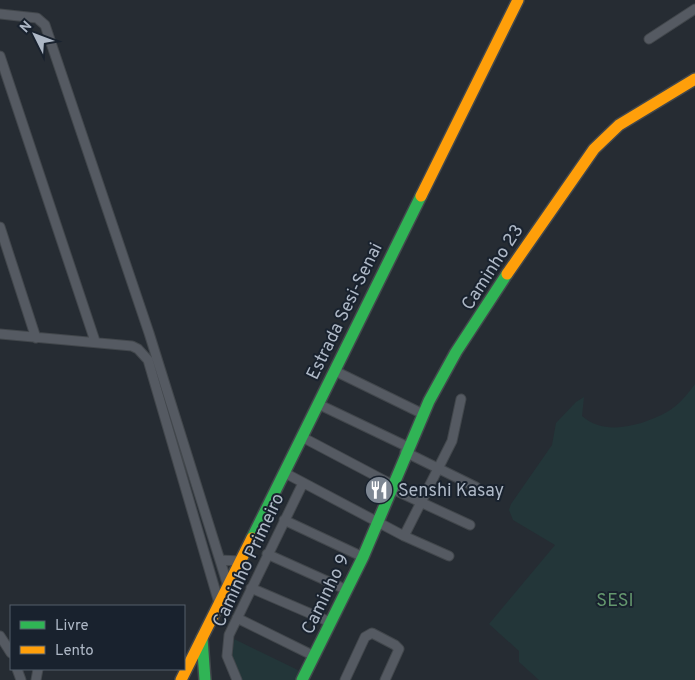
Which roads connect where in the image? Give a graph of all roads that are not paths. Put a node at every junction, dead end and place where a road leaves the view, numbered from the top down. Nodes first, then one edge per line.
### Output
1 (518, 0) edge
2 (695, 9) edge
3 (0, 14) edge
4 (649, 39) dead end
5 (0, 56) edge
6 (695, 79) edge
7 (0, 227) edge
8 (0, 334) edge
9 (36, 338) junction
10 (95, 341) junction
11 (153, 345) junction
12 (138, 348) junction
13 (335, 371) junction
14 (461, 399) dead end
15 (318, 404) junction
16 (423, 414) junction
17 (302, 437) junction
18 (406, 450) junction
19 (437, 469) junction
20 (285, 473) junction
21 (302, 483) junction
22 (391, 486) junction
23 (476, 487) dead end
24 (420, 502) junction
25 (284, 520) junction
26 (377, 522) junction
27 (470, 524) dead end
28 (404, 536) junction
29 (267, 554) junction
30 (449, 556) dead end
31 (363, 557) junction
32 (220, 560) junction
33 (240, 561) junction
34 (228, 586) junction
35 (251, 588) junction
36 (347, 590) junction
37 (219, 603) junction
38 (237, 618) junction
39 (330, 622) junction
40 (0, 636) edge
41 (202, 638) junction
42 (10, 651) edge
43 (314, 656) junction
44 (181, 680) edge
45 (205, 680) edge
46 (237, 680) edge
47 (302, 680) edge
48 (345, 680) edge
49 (385, 680) edge

1 - 13 street, Estrada Sesi-Senai
2 - 4 street
3 - 11 street
5 - 10 street
6 - 16 street, Caminho 23
7 - 9 street
8 - 9 street
9 - 10 street
10 - 12 street
11 - 12 street
11 - 32 street
12 - 37 street
13 - 15 street, Estrada Sesi-Senai
13 - 16 street
14 - 19 street
15 - 17 street, Estrada Sesi-Senai
15 - 18 street
16 - 18 street, Caminho 23
17 - 20 street, Estrada Sesi-Senai
17 - 22 street
18 - 19 street
18 - 22 street, Caminho 23
19 - 23 street
19 - 24 street
20 - 21 street
20 - 33 street, Estrada Sesi-Senai
21 - 25 street, Caminho Primeiro
21 - 26 street
22 - 24 street
22 - 26 street, Caminho 23
24 - 27 street
24 - 28 street
25 - 29 street, Caminho Primeiro
25 - 31 street
26 - 28 street
26 - 31 street, Caminho 9
28 - 30 street
29 - 35 street, Caminho Primeiro
29 - 36 street
31 - 36 street, Caminho 9
32 - 33 street
32 - 34 street
33 - 34 street, Estrada Sesi-Senai
34 - 37 street, Estrada Sesi-Senai
35 - 38 street, Caminho Primeiro
35 - 39 street
36 - 39 street, Caminho 9
37 - 41 street, Estrada Sesi-Senai
38 - 43 street
38 - 46 street, Caminho Primeiro
39 - 43 street, Caminho 9
40 - 42 street
41 - 44 street, Estrada Sesi-Senai
41 - 45 street, Estrada Sesi-Senai
43 - 47 street, Caminho 9
48 - 49 street

